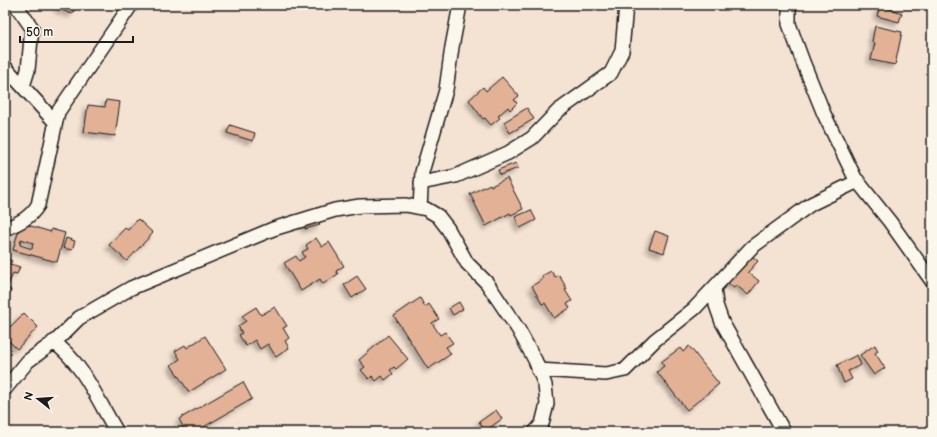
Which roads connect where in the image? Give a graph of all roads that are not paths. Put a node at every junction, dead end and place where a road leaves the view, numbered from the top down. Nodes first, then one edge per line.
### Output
1 (16, 5) edge
2 (131, 5) edge
3 (460, 5) edge
4 (626, 5) edge
5 (789, 5) edge
6 (5, 67) edge
7 (23, 86) junction
8 (55, 122) junction
9 (858, 181) junction
10 (421, 183) junction
11 (420, 208) junction
12 (5, 230) edge
13 (932, 281) edge
14 (714, 288) junction
15 (53, 342) junction
16 (538, 370) junction
17 (5, 388) edge
18 (117, 432) edge
19 (535, 432) edge
20 (784, 432) edge

1 - 7 street
2 - 8 street
3 - 10 street
4 - 10 street
5 - 9 street
6 - 7 street
7 - 8 street
8 - 12 street
9 - 13 street
9 - 14 street
10 - 11 street
11 - 15 street
11 - 16 street
14 - 16 street
14 - 20 street
15 - 17 street
15 - 18 street
16 - 19 street

